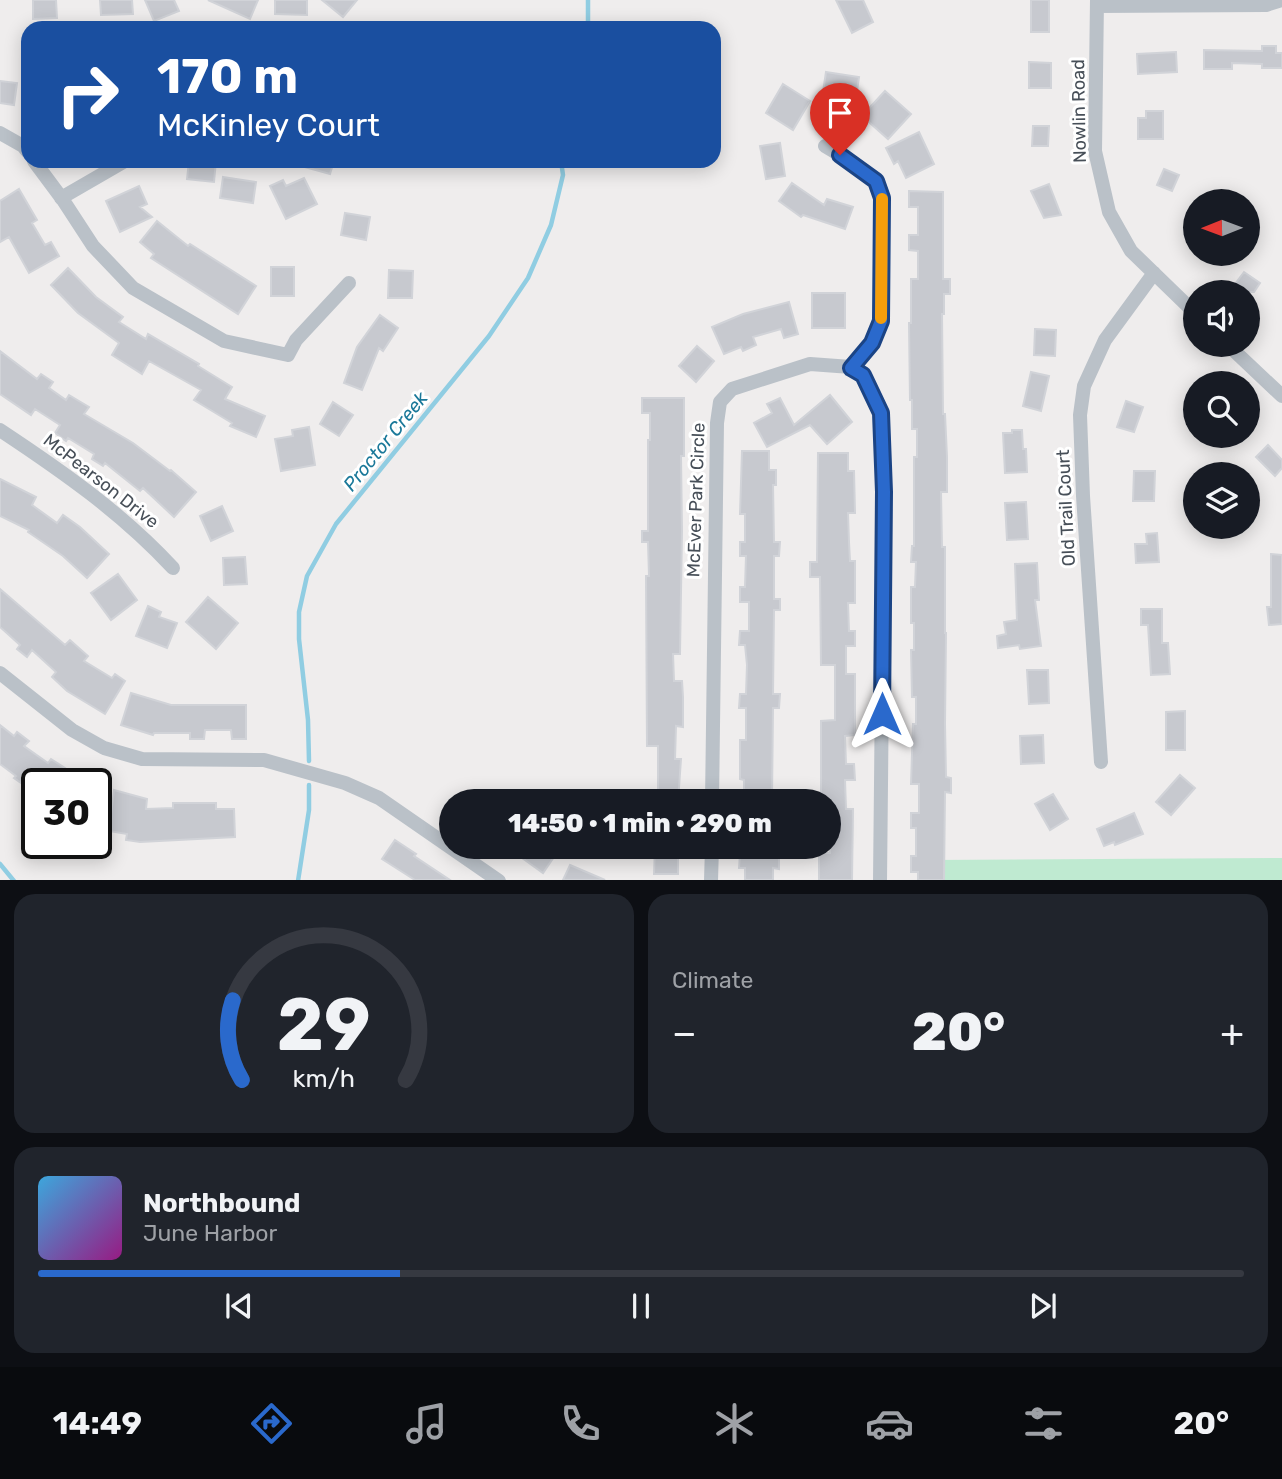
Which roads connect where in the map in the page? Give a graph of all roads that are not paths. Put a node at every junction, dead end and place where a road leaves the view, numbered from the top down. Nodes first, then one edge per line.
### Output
1 (1282, 1) edge
2 (1097, 3) edge
3 (0, 133) edge
4 (21, 145) edge
5 (825, 146) dead end
6 (39, 168) edge
7 (113, 168) edge
8 (61, 198) junction
9 (1154, 273) junction
10 (349, 283) dead end
11 (1183, 301) edge
12 (1241, 357) edge
13 (851, 368) junction
14 (1282, 396) edge
15 (0, 429) edge
16 (173, 568) dead end
17 (0, 673) edge
18 (1101, 762) dead end
19 (712, 789) edge
20 (712, 859) edge
21 (499, 880) edge
22 (711, 880) edge
23 (880, 880) edge

1 - 2 street
2 - 9 street, Nowlin Road
3 - 4 street
5 - 13 street
6 - 8 street
7 - 8 street
8 - 10 street
9 - 11 street, Nowlin Road
9 - 18 street, Old Trail Court
12 - 14 street
13 - 19 street, McEver Park Circle
13 - 23 street
15 - 16 street, McPearson Drive
17 - 21 street
20 - 22 street

